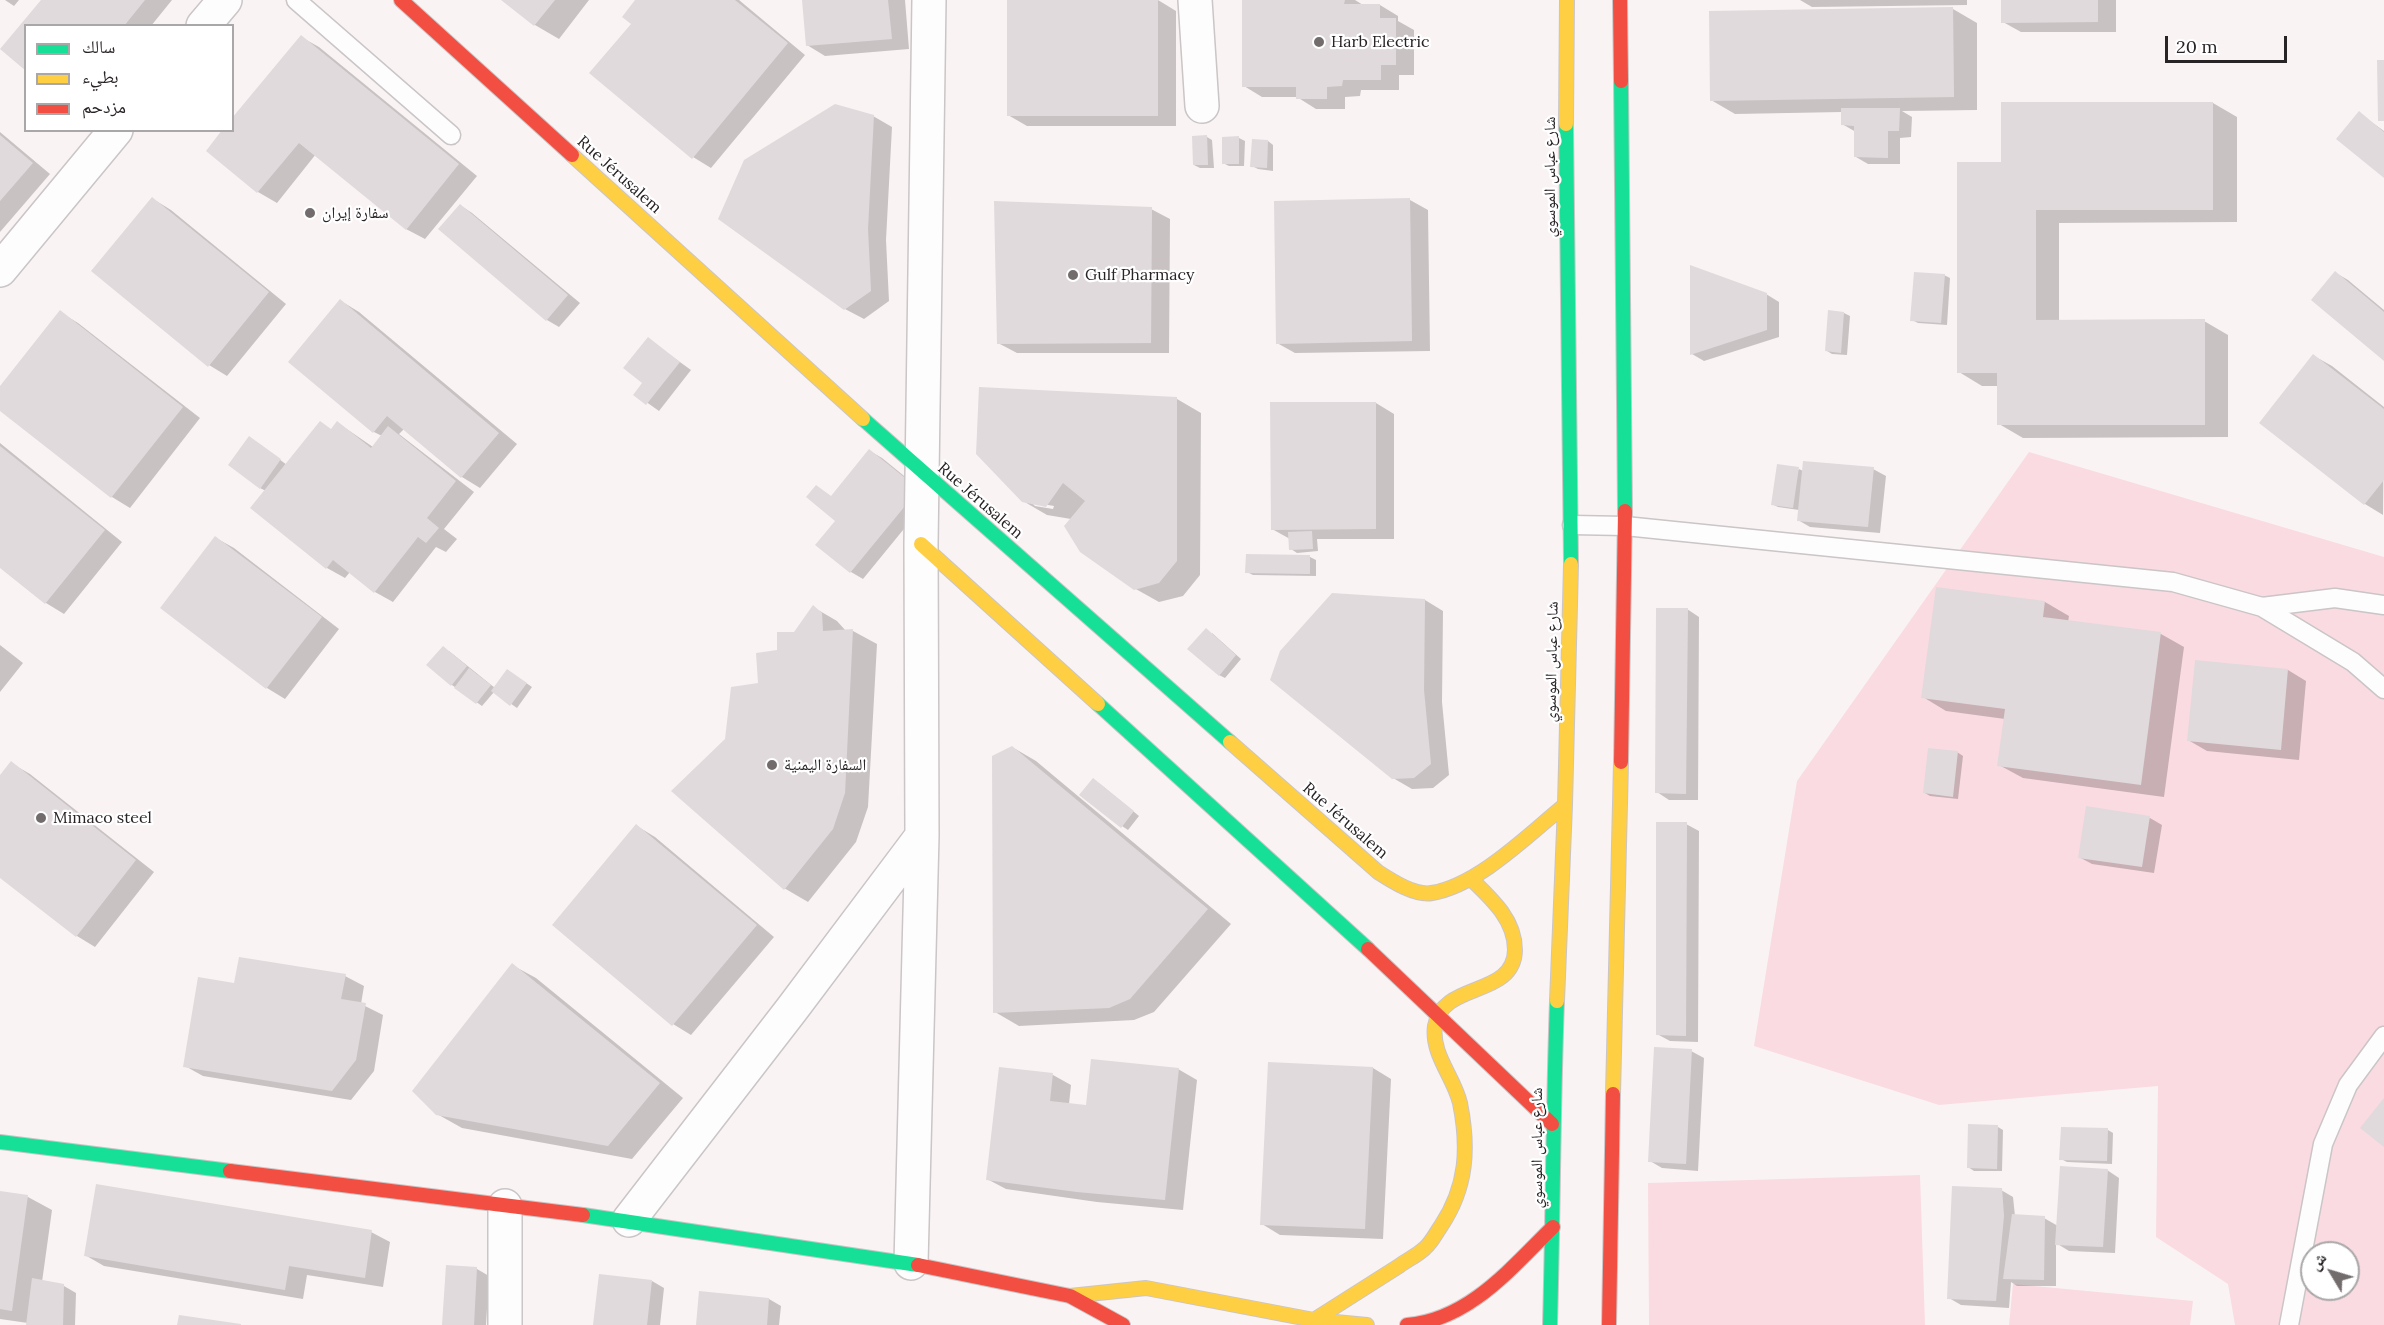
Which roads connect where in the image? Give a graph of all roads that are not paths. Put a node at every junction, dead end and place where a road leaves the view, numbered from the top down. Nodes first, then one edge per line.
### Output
1 (225, 0) edge
2 (296, 0) edge
3 (401, 0) edge
4 (929, 0) edge
5 (1195, 0) edge
6 (1567, 0) edge
7 (1620, 0) edge
8 (205, 24) edge
9 (1202, 106) dead end
10 (114, 132) edge
11 (451, 135) dead end
12 (0, 270) edge
13 (922, 473) junction
14 (1572, 525) junction
15 (1625, 526) junction
16 (921, 544) junction
17 (2384, 605) edge
18 (2262, 607) junction
19 (2384, 689) edge
20 (1565, 805) junction
21 (922, 836) junction
22 (1472, 879) junction
23 (1437, 1013) junction
24 (2384, 1036) edge
25 (1552, 1124) junction
26 (0, 1142) edge
27 (505, 1206) junction
28 (629, 1220) junction
29 (1552, 1227) junction
30 (910, 1263) junction
31 (1070, 1296) junction
32 (1314, 1320) junction
33 (505, 1325) edge
34 (1124, 1325) edge
35 (1367, 1325) edge
36 (1407, 1325) edge
37 (1550, 1325) edge
38 (1609, 1325) edge
39 (2289, 1325) edge

1 - 8 street
2 - 11 lane
3 - 13 street, Rue Jérusalem
4 - 13 street
5 - 9 street
6 - 14 street, شارع عباس الموسوي
7 - 15 street
10 - 12 street
13 - 16 street
13 - 22 street, Rue Jérusalem
14 - 15 lane
14 - 20 street, شارع عباس الموسوي
15 - 18 lane
15 - 38 street
16 - 21 street
16 - 23 street
17 - 18 lane
18 - 19 lane
20 - 22 street, Rue Jérusalem
20 - 25 street, شارع عباس الموسوي
21 - 28 street
21 - 30 street
22 - 23 street
23 - 25 street
23 - 32 street
24 - 39 lane
25 - 29 street, شارع عباس الموسوي
26 - 27 street
27 - 28 street
27 - 33 street
28 - 30 street
29 - 36 street
29 - 37 street, شارع عباس الموسوي
30 - 31 street
31 - 32 street
31 - 34 street
32 - 35 street

